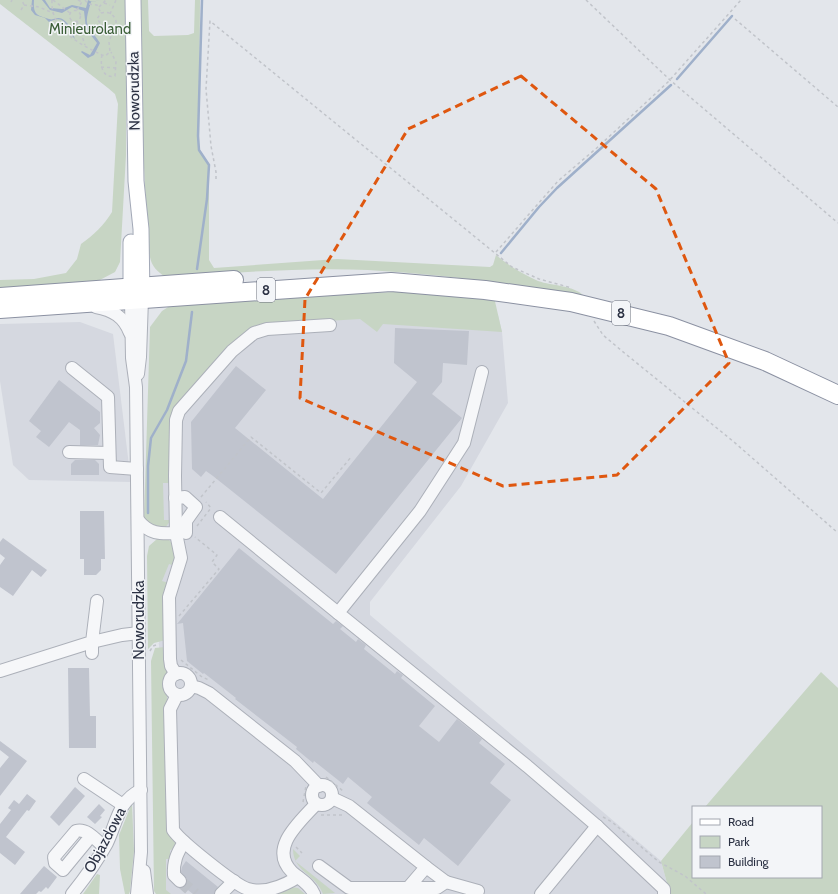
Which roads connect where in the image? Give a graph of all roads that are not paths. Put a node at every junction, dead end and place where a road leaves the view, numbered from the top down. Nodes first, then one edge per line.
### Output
1 (133, 0) edge
2 (391, 282) junction
3 (136, 293) junction
4 (0, 297) edge
5 (81, 304) junction
6 (0, 309) edge
7 (330, 325) dead end
8 (131, 334) junction
9 (72, 368) dead end
10 (482, 372) dead end
11 (136, 387) junction
12 (838, 394) edge
13 (69, 452) dead end
14 (109, 454) junction
15 (138, 469) junction
16 (175, 498) junction
17 (220, 518) dead end
18 (138, 520) junction
19 (187, 532) junction
20 (157, 534) junction
21 (139, 553) junction
22 (97, 601) dead end
23 (338, 613) junction
24 (140, 633) junction
25 (92, 647) junction
26 (0, 671) edge
27 (176, 674) junction
28 (191, 686) junction
29 (177, 694) junction
30 (84, 779) dead end
31 (321, 780) junction
32 (141, 790) junction
33 (332, 798) junction
34 (316, 804) junction
35 (123, 805) junction
36 (592, 822) junction
37 (91, 836) dead end
38 (184, 842) junction
39 (106, 844) junction
40 (141, 852) junction
41 (319, 866) dead end
42 (426, 867) junction
43 (298, 877) junction
44 (180, 881) tunnel mouth
45 (234, 881) junction
46 (446, 882) junction
47 (408, 888) junction
48 (481, 893) edge
49 (72, 894) edge
50 (137, 894) edge
51 (147, 894) edge
52 (221, 894) edge
53 (314, 894) edge
54 (541, 894) edge
55 (664, 894) edge

1 - 3 main road, Noworudzka
2 - 3 highway, 8
2 - 3 highway, 8
2 - 12 highway, 8
3 - 4 highway, 8
3 - 5 highway, 8
3 - 8 street, Noworudzka
3 - 11 street, Noworudzka
5 - 6 highway, 8
5 - 8 street
7 - 16 street
8 - 11 street, Noworudzka
9 - 14 street
10 - 23 street
11 - 15 street, Noworudzka
13 - 14 street
14 - 15 street
15 - 18 street, Noworudzka
16 - 19 street
16 - 19 street
17 - 23 street
18 - 20 street
18 - 21 street, Noworudzka
19 - 20 street
19 - 27 street
20 - 21 street
21 - 24 street, Noworudzka
22 - 25 street
23 - 36 street
24 - 25 street
24 - 32 street, Noworudzka
25 - 26 street
27 - 28 street
27 - 29 street
28 - 29 street
28 - 31 street
29 - 38 street
30 - 35 street
31 - 33 street
31 - 34 street
32 - 35 street, Objazdowa
32 - 40 street, Noworudzka
33 - 34 street
33 - 42 street
34 - 43 street
35 - 39 street, Objazdowa
36 - 54 street
36 - 55 street
37 - 39 street
38 - 44 street
38 - 45 street
39 - 49 street, Objazdowa
40 - 50 street, Noworudzka
40 - 51 street, Noworudzka
41 - 47 street
42 - 46 street
42 - 47 street
43 - 45 street
43 - 53 street
45 - 52 street
46 - 47 street
46 - 48 street

